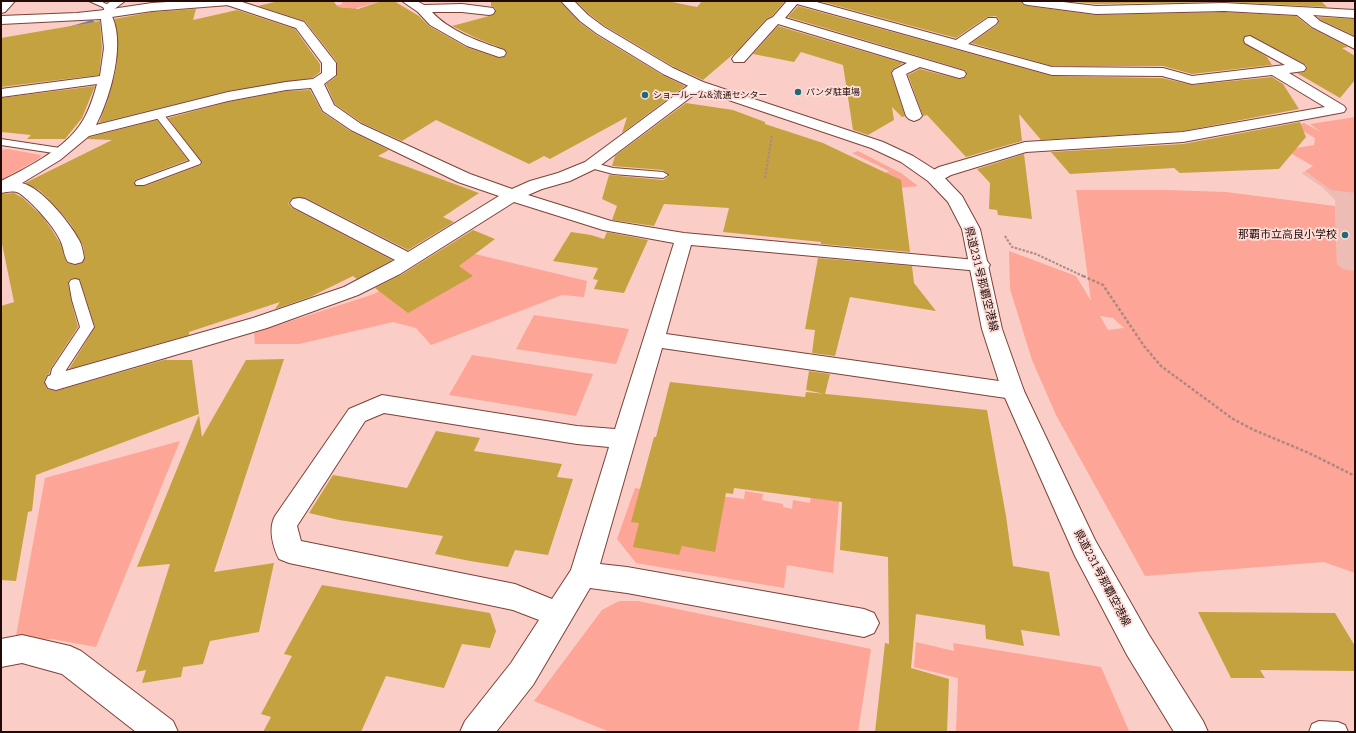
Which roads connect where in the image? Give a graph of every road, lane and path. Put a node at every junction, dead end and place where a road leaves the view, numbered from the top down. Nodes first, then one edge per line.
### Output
1 (9, 1) edge
2 (93, 1) edge
3 (229, 1) edge
4 (408, 1) edge
5 (567, 1) edge
6 (793, 1) edge
7 (800, 1) edge
8 (1028, 1) edge
9 (1335, 1) edge
10 (111, 7) edge
11 (1, 8) edge
12 (422, 9) junction
13 (488, 11) dead end
14 (1300, 11) junction
15 (1355, 13) edge
16 (1, 20) edge
17 (777, 20) junction
18 (992, 21) dead end
19 (1250, 40) dead end
20 (958, 45) junction
21 (1355, 45) edge
22 (499, 54) dead end
23 (740, 59) dead end
24 (918, 62) junction
25 (1276, 71) junction
26 (959, 74) dead end
27 (106, 79) junction
28 (316, 82) junction
29 (698, 84) junction
30 (1, 93) edge
31 (780, 112) junction
32 (158, 113) junction
33 (914, 116) dead end
34 (84, 132) junction
35 (1, 142) edge
36 (60, 151) junction
37 (591, 166) junction
38 (663, 175) dead end
39 (765, 178) dead end
40 (934, 178) junction
41 (140, 183) dead end
42 (4, 187) edge
43 (513, 195) junction
44 (299, 203) dead end
45 (1005, 236) dead end
46 (684, 239) junction
47 (75, 258) dead end
48 (409, 260) junction
49 (980, 266) junction
50 (75, 283) dead end
51 (653, 339) junction
52 (56, 382) joint
53 (1013, 391) junction
54 (623, 440) junction
55 (1355, 476) edge
56 (583, 575) junction
57 (559, 615) junction
58 (864, 623) dead end
59 (1, 653) edge
60 (162, 732) edge
61 (476, 732) edge
62 (1192, 732) edge

1 - 11 street
2 - 10 lane
3 - 10 street
3 - 28 street
4 - 12 street
5 - 29 street, 県道231号那覇空港線
6 - 17 street
7 - 20 street
8 - 14 street
9 - 15 street
10 - 16 street
10 - 27 street
12 - 13 street
12 - 22 street
14 - 15 street
14 - 21 street
17 - 23 street
17 - 24 street
18 - 20 street
19 - 25 street
20 - 25 street
24 - 26 street
24 - 33 street
25 - 40 street
27 - 30 street
27 - 34 street
28 - 32 street
28 - 43 street
29 - 31 street, 県道231号那覇空港線
29 - 37 street
31 - 39 path
31 - 40 street, 県道231号那覇空港線
32 - 34 street
32 - 41 lane
34 - 36 street
35 - 36 lane
36 - 42 street
37 - 38 lane
37 - 43 street
40 - 49 street, 県道231号那覇空港線
42 - 47 street
43 - 46 street
43 - 48 street
44 - 48 street
45 - 55 path
46 - 49 street
46 - 51 street
48 - 52 street
49 - 53 street, 県道231号那覇空港線
50 - 52 lane
51 - 53 street
51 - 54 street
53 - 62 street, 県道231号那覇空港線
54 - 56 street
54 - 57 street
56 - 57 street
56 - 58 street
57 - 61 street
59 - 60 street

